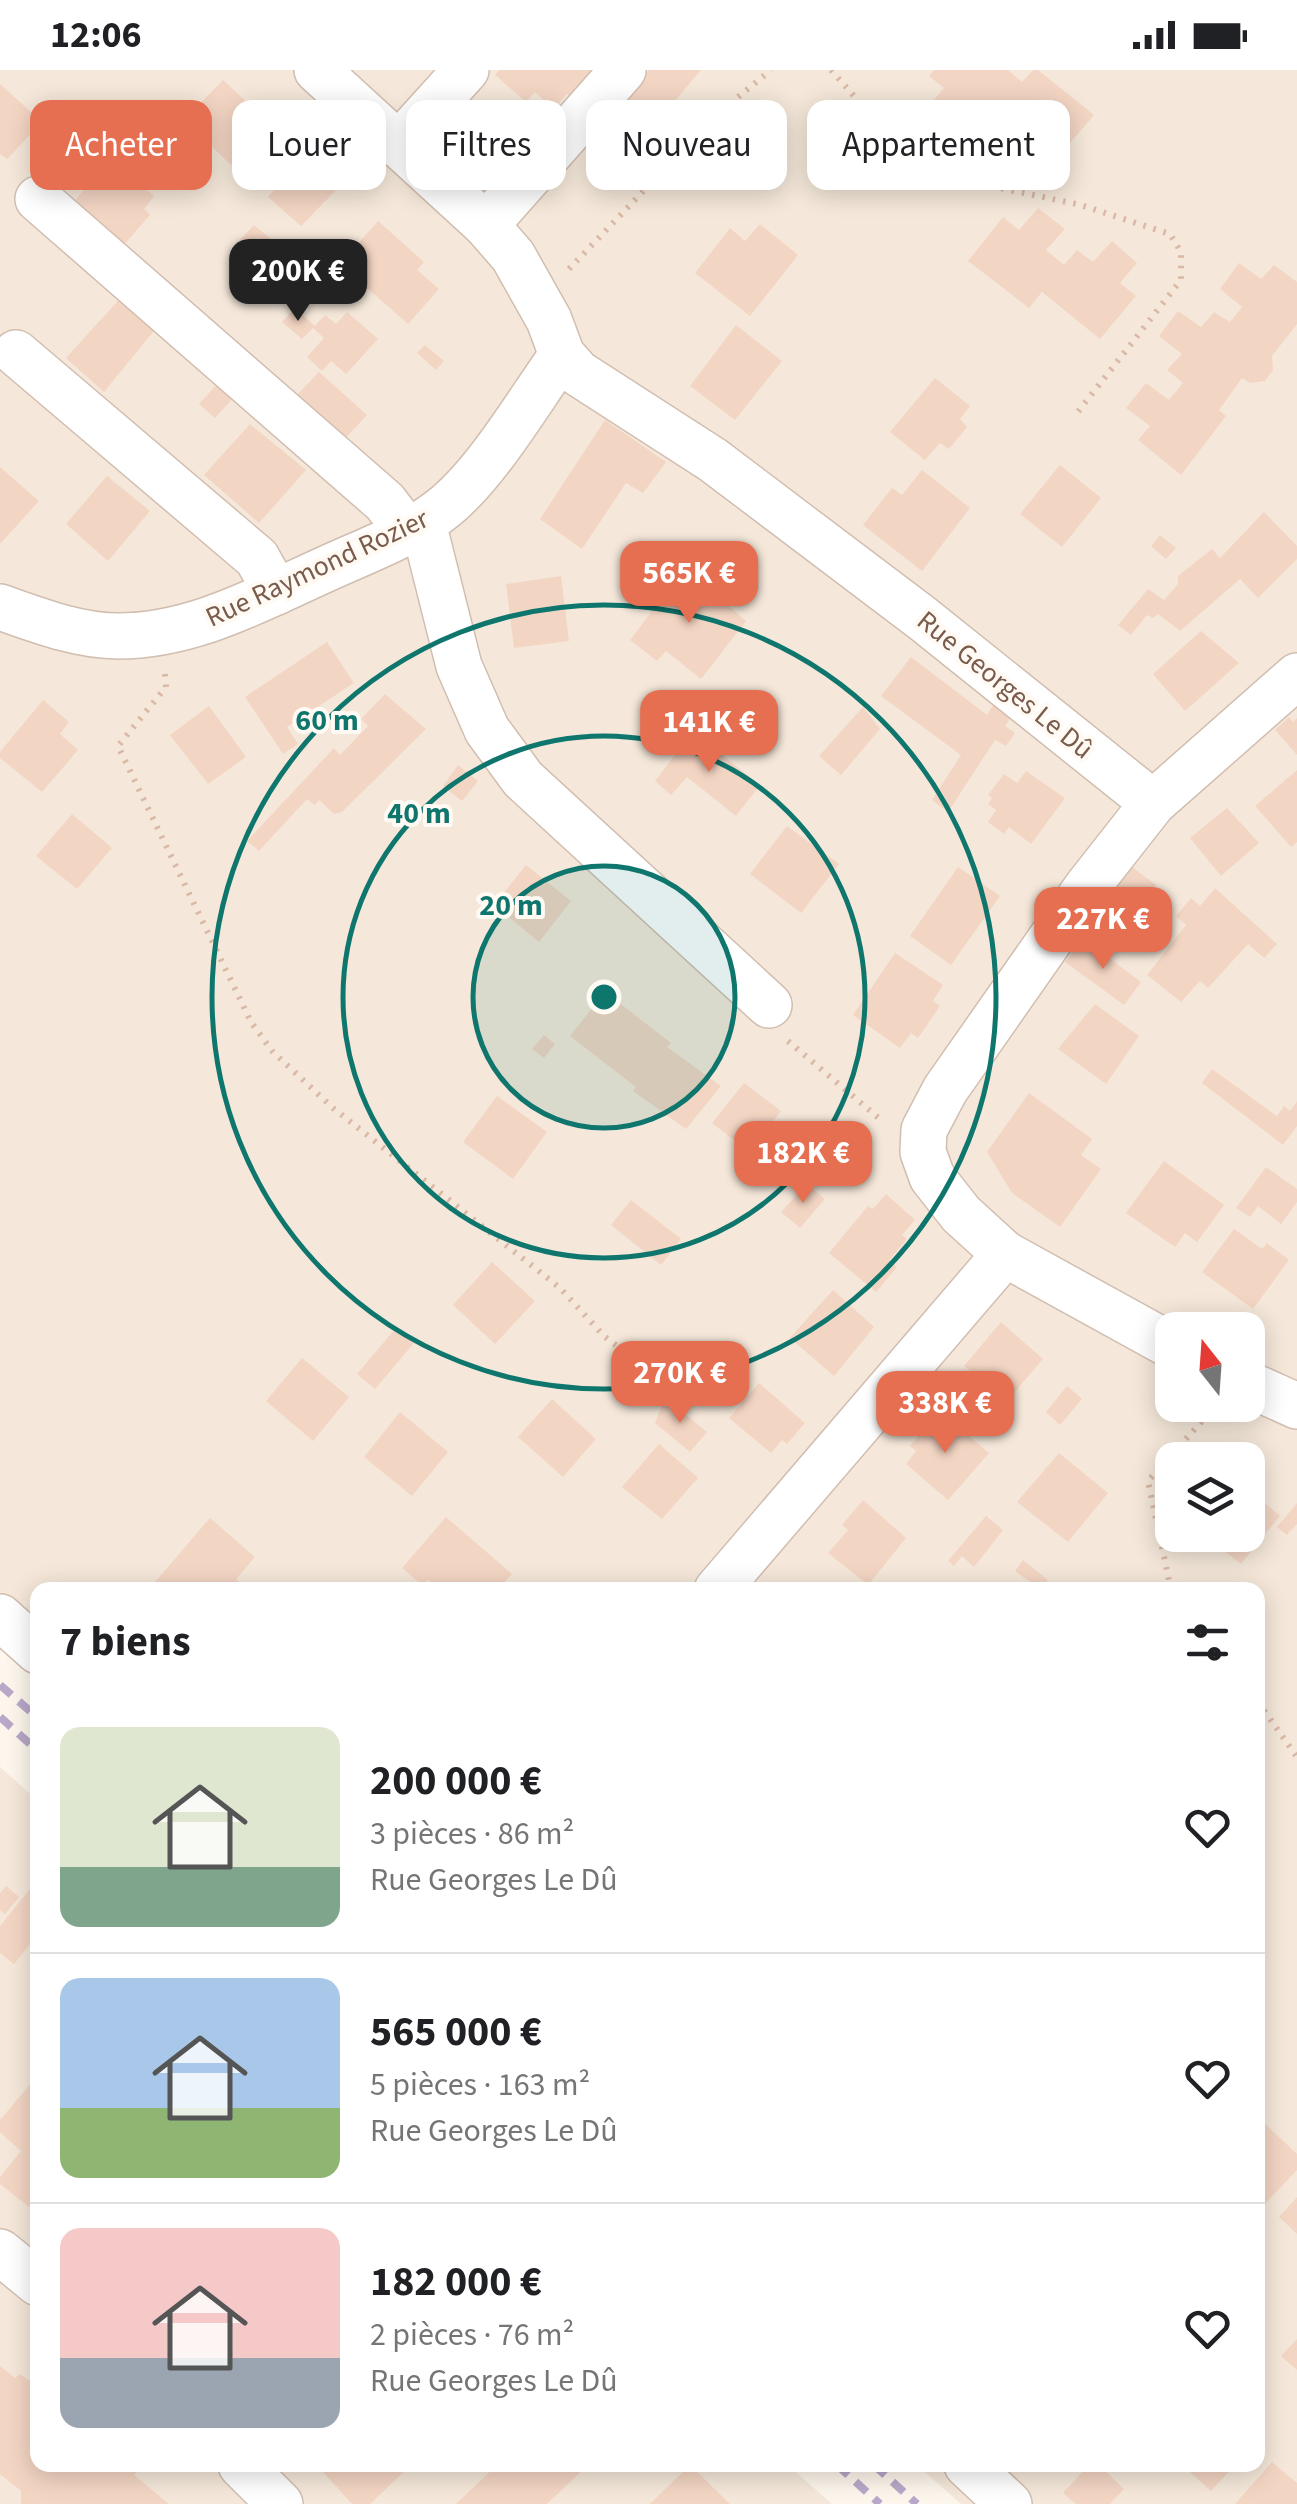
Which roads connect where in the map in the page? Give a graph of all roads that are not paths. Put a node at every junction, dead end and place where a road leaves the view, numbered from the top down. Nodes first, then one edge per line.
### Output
1 (317, 70) edge
2 (466, 70) edge
3 (623, 70) edge
4 (399, 144) junction
5 (38, 199) dead end
6 (486, 225) junction
7 (16, 353) dead end
8 (562, 355) junction
9 (415, 527) junction
10 (276, 592) junction
11 (0, 607) edge
12 (1297, 676) edge
13 (1152, 803) junction
14 (769, 1005) road end
15 (1005, 1254) junction
16 (1155, 1337) edge
17 (1265, 1392) edge
18 (1297, 1406) edge
19 (725, 1582) edge
20 (0, 1617) edge
21 (30, 1643) edge
22 (0, 2252) edge
23 (30, 2276) edge
24 (248, 2472) edge
25 (974, 2472) edge
26 (280, 2504) edge
27 (1009, 2504) edge

1 - 4 street, Rue Georges Le Dû
2 - 4 street
3 - 6 street
4 - 6 street, Rue Georges Le Dû
5 - 9 street
6 - 8 street, Rue Georges Le Dû
7 - 10 street
8 - 9 street, Rue Raymond Rozier
8 - 13 street, Rue Georges Le Dû
9 - 10 street, Rue Raymond Rozier
9 - 14 street
10 - 11 street, Rue Raymond Rozier
12 - 13 street
13 - 15 street
15 - 16 street
15 - 19 street
17 - 18 street
20 - 21 street
22 - 23 street
24 - 26 street
25 - 27 street

